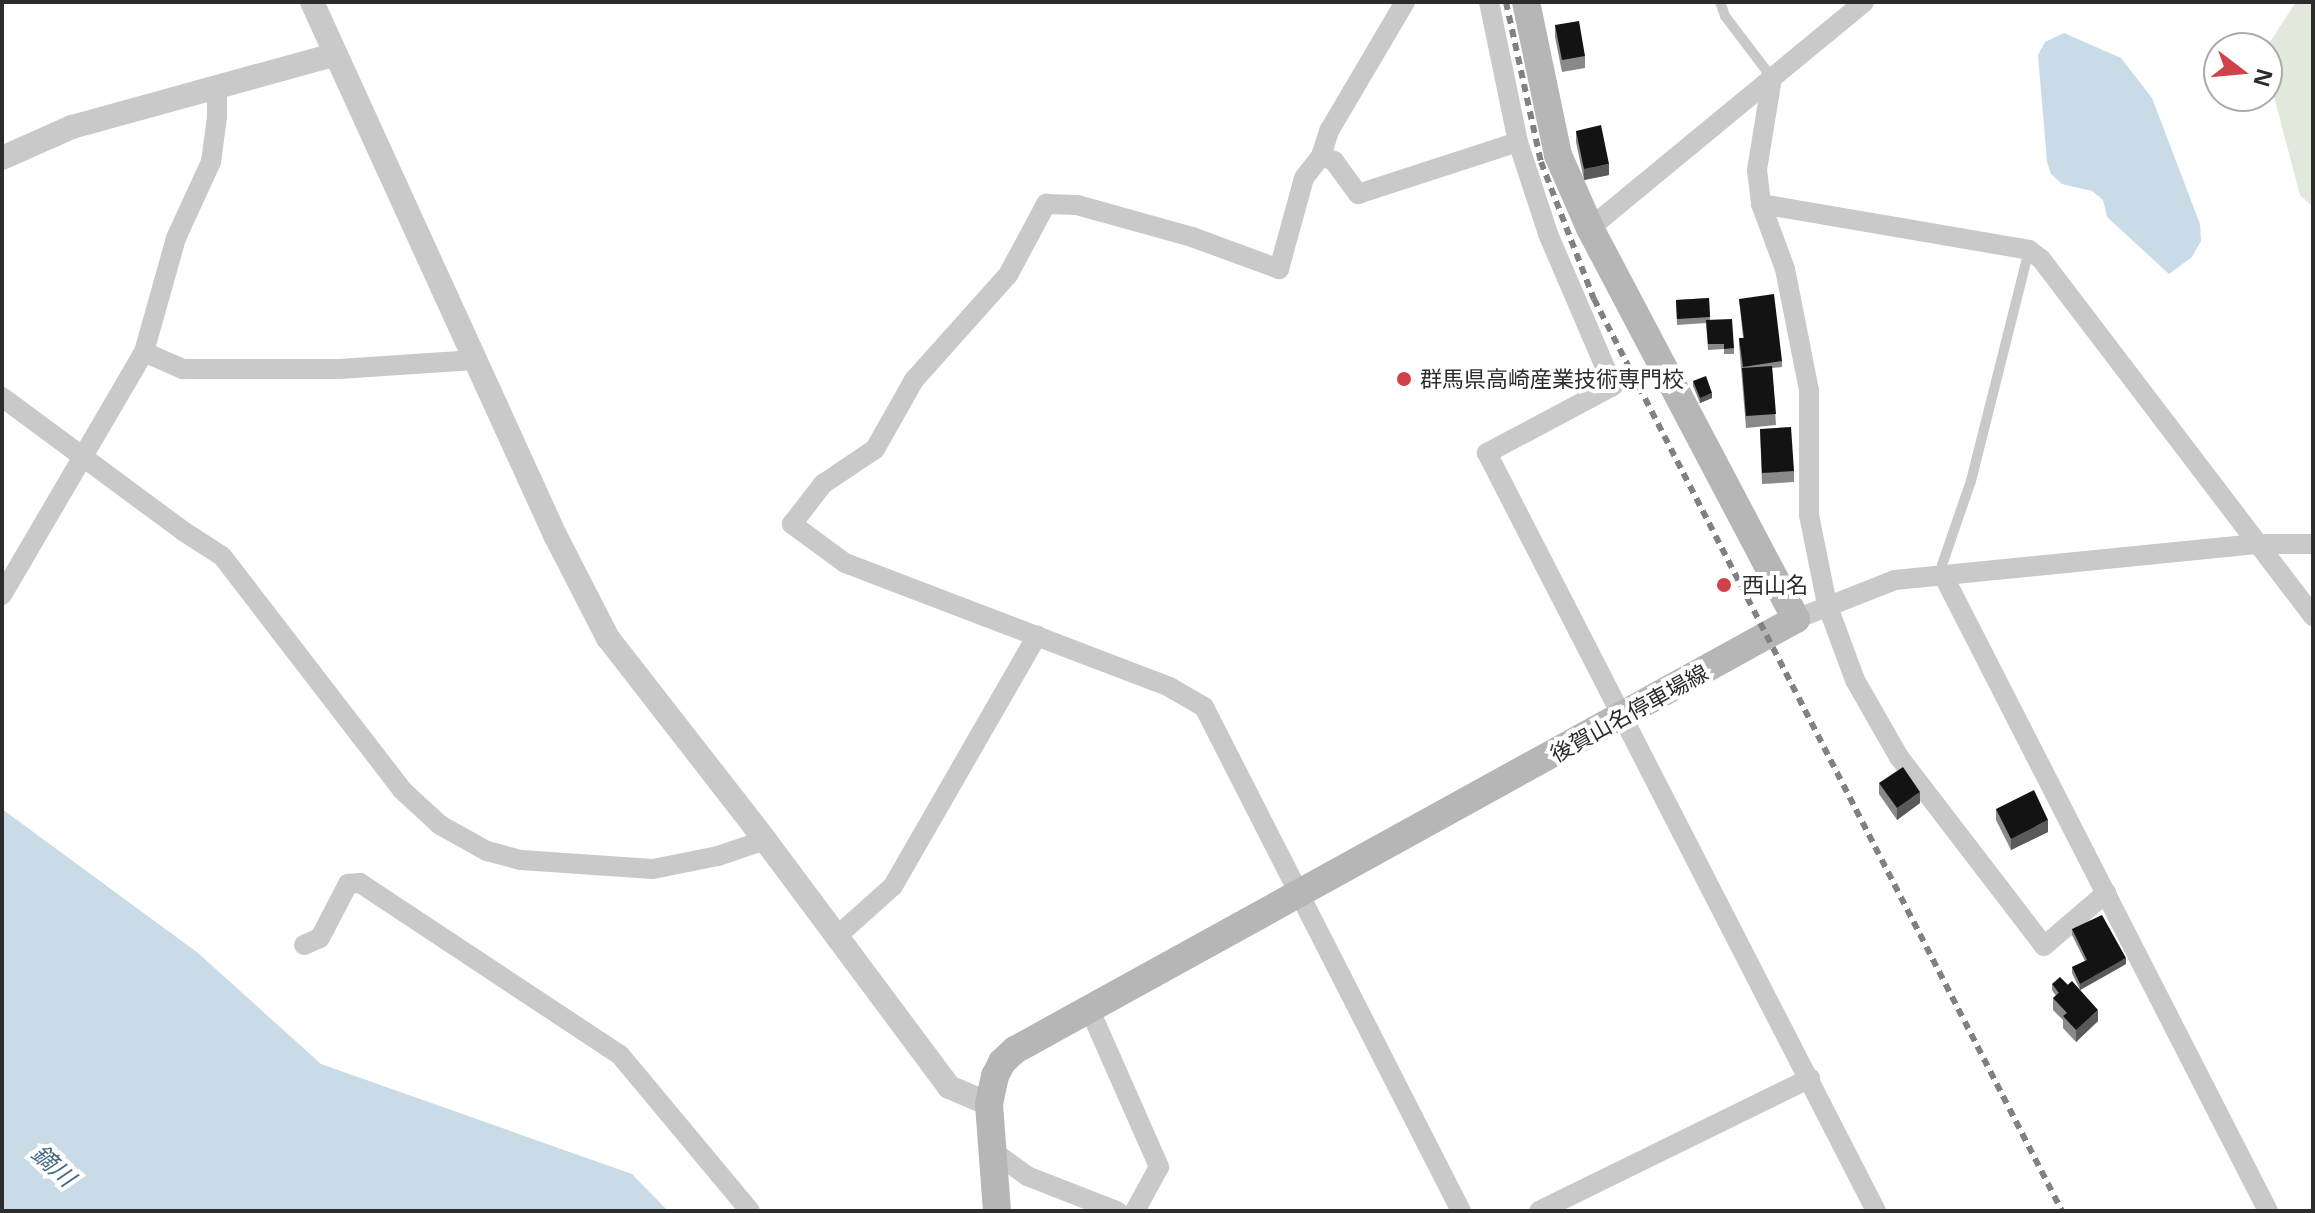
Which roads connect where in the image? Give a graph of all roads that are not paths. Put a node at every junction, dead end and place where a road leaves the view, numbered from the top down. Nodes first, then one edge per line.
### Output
1 (312, 2) edge
2 (1405, 2) edge
3 (1489, 2) edge
4 (1526, 2) edge
5 (1720, 2) edge
6 (1864, 2) edge
7 (334, 55) junction
8 (1772, 78) junction
9 (217, 87) junction
10 (1518, 142) junction
11 (1321, 156) junction
12 (2, 158) edge
13 (1761, 204) junction
14 (1590, 228) junction
15 (2029, 250) junction
16 (144, 352) junction
17 (475, 360) junction
18 (2, 397) edge
19 (83, 456) junction
20 (2256, 544) junction
21 (2313, 544) edge
22 (1943, 575) junction
23 (2, 595) edge
24 (1827, 604) junction
25 (2313, 616) edge
26 (1796, 619) junction
27 (1037, 636) junction
28 (1621, 718) junction
29 (765, 840) junction
30 (1297, 892) junction
31 (2106, 893) junction
32 (836, 937) junction
33 (304, 945) dead end
34 (1089, 1008) junction
35 (1810, 1078) junction
36 (989, 1104) junction
37 (993, 1151) junction
38 (750, 1211) edge
39 (997, 1211) edge
40 (1117, 1211) edge
41 (1135, 1211) edge
42 (1461, 1211) edge
43 (1539, 1211) edge
44 (1876, 1211) edge
45 (2268, 1211) edge

1 - 7 street
2 - 11 street
3 - 10 street
4 - 14 main road
5 - 8 lane
6 - 8 street
7 - 9 street
7 - 17 street
8 - 13 street
8 - 14 street
9 - 12 street
9 - 16 street
10 - 11 street
10 - 28 street
11 - 27 street
13 - 15 street
13 - 24 street
14 - 26 main road
15 - 20 street
15 - 22 lane
16 - 17 street
16 - 19 street
17 - 29 street
18 - 19 street
19 - 23 street
19 - 29 street
20 - 21 street
20 - 22 street
20 - 25 street
22 - 24 street
22 - 31 street
24 - 26 street
24 - 31 street
26 - 28 main road, 後賀山名停車場線
27 - 30 street
27 - 32 street
28 - 30 main road, 後賀山名停車場線
28 - 35 street
29 - 32 street
30 - 34 main road, 後賀山名停車場線
30 - 42 street
31 - 45 street
32 - 36 street
33 - 38 street
34 - 36 main road, 後賀山名停車場線
34 - 41 street
35 - 43 street
35 - 44 street
36 - 37 main road, 後賀山名停車場線
37 - 39 main road, 後賀山名停車場線
37 - 40 street

